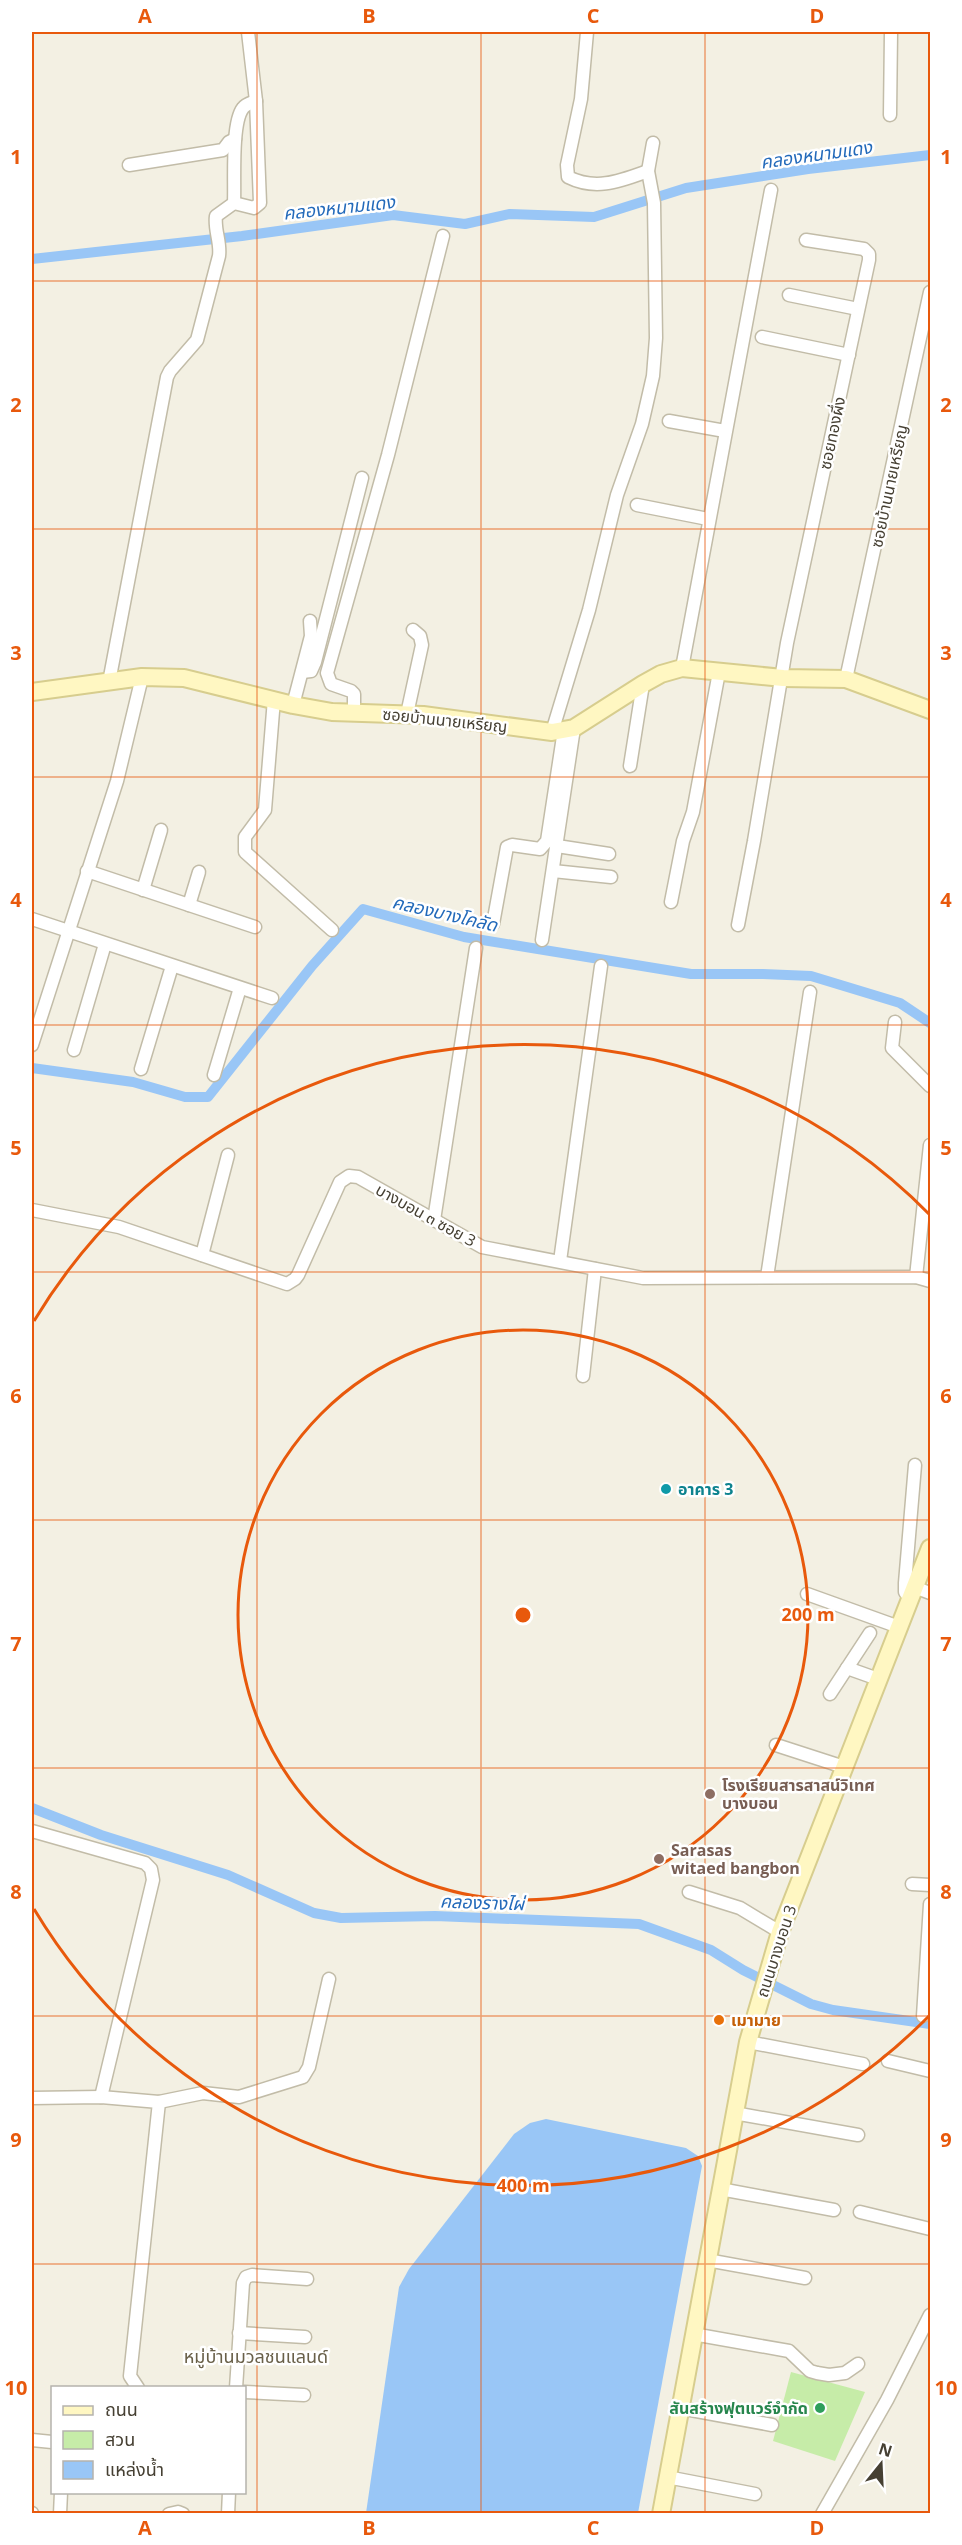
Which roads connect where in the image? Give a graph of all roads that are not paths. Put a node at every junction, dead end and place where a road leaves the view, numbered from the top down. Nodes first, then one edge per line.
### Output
1 (248, 32) edge
2 (586, 32) edge
3 (891, 32) edge
4 (256, 101) junction
5 (890, 115) dead end
6 (235, 139) junction
7 (652, 143) dead end
8 (129, 165) dead end
9 (649, 176) junction
10 (771, 190) dead end
11 (234, 203) junction
12 (443, 236) dead end
13 (806, 240) dead end
14 (930, 292) edge
15 (789, 294) dead end
16 (858, 309) junction
17 (927, 320) edge
18 (762, 337) dead end
19 (849, 355) junction
20 (669, 421) dead end
21 (725, 431) junction
22 (362, 478) dead end
23 (637, 505) dead end
24 (708, 519) junction
25 (310, 621) dead end
26 (412, 630) dead end
27 (682, 668) junction
28 (302, 672) junction
29 (719, 672) junction
30 (142, 677) junction
31 (783, 678) junction
32 (846, 679) junction
33 (109, 682) junction
34 (643, 684) junction
35 (32, 692) edge
36 (274, 699) junction
37 (293, 705) junction
38 (930, 710) edge
39 (354, 712) junction
40 (407, 714) junction
41 (564, 730) junction
42 (630, 766) dead end
43 (161, 830) dead end
44 (558, 846) junction
45 (609, 854) dead end
46 (87, 871) junction
47 (553, 871) junction
48 (199, 872) dead end
49 (611, 877) dead end
50 (143, 890) junction
51 (671, 902) dead end
52 (189, 905) junction
53 (32, 919) edge
54 (493, 924) dead end
55 (738, 925) dead end
56 (255, 927) dead end
57 (69, 930) junction
58 (332, 930) dead end
59 (542, 940) dead end
60 (105, 944) junction
61 (476, 948) dead end
62 (172, 966) junction
63 (601, 966) dead end
64 (240, 988) junction
65 (810, 992) dead end
66 (272, 998) dead end
67 (895, 1022) dead end
68 (32, 1045) edge
69 (74, 1050) dead end
70 (141, 1069) dead end
71 (214, 1075) dead end
72 (930, 1086) edge
73 (930, 1145) edge
74 (228, 1155) dead end
75 (32, 1210) edge
76 (926, 1219) edge
77 (434, 1220) junction
78 (925, 1243) edge
79 (202, 1255) junction
80 (560, 1261) junction
81 (595, 1269) junction
82 (767, 1277) junction
83 (916, 1277) junction
84 (930, 1281) edge
85 (583, 1376) dead end
86 (915, 1465) dead end
87 (930, 1548) edge
88 (912, 1593) junction
89 (930, 1593) edge
90 (807, 1594) dead end
91 (898, 1627) junction
92 (870, 1633) dead end
93 (847, 1668) junction
94 (878, 1679) junction
95 (830, 1694) dead end
96 (776, 1745) dead end
97 (844, 1767) junction
98 (32, 1831) edge
99 (912, 1884) dead end
100 (930, 1885) edge
101 (689, 1892) dead end
102 (930, 1904) edge
103 (780, 1932) junction
104 (328, 1978) dead end
105 (923, 2016) dead end
106 (748, 2042) junction
107 (888, 2061) dead end
108 (863, 2064) dead end
109 (930, 2071) edge
110 (101, 2097) junction
111 (32, 2098) edge
112 (159, 2102) junction
113 (734, 2113) junction
114 (858, 2135) dead end
115 (720, 2189) junction
116 (834, 2210) dead end
117 (860, 2212) dead end
118 (930, 2229) edge
119 (707, 2260) junction
120 (805, 2278) dead end
121 (307, 2279) dead end
122 (930, 2315) edge
123 (239, 2333) junction
124 (693, 2334) junction
125 (305, 2337) dead end
126 (858, 2364) dead end
127 (137, 2386) edge
128 (236, 2386) edge
129 (246, 2392) edge
130 (304, 2395) dead end
131 (680, 2408) junction
132 (772, 2425) dead end
133 (32, 2440) edge
134 (51, 2442) edge
135 (667, 2478) junction
136 (61, 2494) edge
137 (229, 2494) edge
138 (756, 2494) dead end
139 (60, 2514) edge
140 (169, 2514) edge
141 (183, 2514) edge
142 (228, 2514) edge
143 (661, 2514) edge
144 (822, 2514) edge

1 - 4 street
2 - 9 street
3 - 5 street
4 - 6 street
4 - 11 street
6 - 8 street
6 - 11 street
7 - 9 street
9 - 41 street
10 - 21 street
11 - 33 street
12 - 39 street
13 - 16 street, ซอยทองผึ่ง
14 - 17 street, ซอยบ้านนายเหรียญ
15 - 16 street
16 - 19 street, ซอยทองผึ่ง
17 - 32 street, ซอยบ้านนายเหรียญ
18 - 19 street
19 - 31 street, ซอยทองผึ่ง
20 - 21 street
21 - 24 street
22 - 28 street
23 - 24 street
24 - 27 street
25 - 28 street
26 - 40 street
27 - 29 main road
27 - 34 main road
28 - 37 street
29 - 31 main road
29 - 51 street
30 - 33 main road, ซอยบ้านนายเหรียญ
30 - 36 main road, ซอยบ้านนายเหรียญ
30 - 46 street
31 - 32 main road
31 - 55 street, ซอยทองผึ่ง
32 - 38 main road
33 - 35 main road, ซอยบ้านนายเหรียญ
34 - 41 main road
34 - 42 street
36 - 37 main road, ซอยบ้านนายเหรียญ
36 - 58 street
37 - 39 main road, ซอยบ้านนายเหรียญ
39 - 40 main road, ซอยบ้านนายเหรียญ
40 - 41 main road, ซอยบ้านนายเหรียญ
41 - 44 street
41 - 54 street
43 - 50 street
44 - 45 street
44 - 47 street
46 - 50 street
46 - 57 street
47 - 49 street
47 - 59 street
48 - 52 street
50 - 52 street
52 - 56 street
53 - 57 street
57 - 60 street
57 - 68 street
60 - 62 street
60 - 69 street
61 - 77 street
62 - 64 street
62 - 70 street
63 - 80 street
64 - 66 street
64 - 71 street
65 - 82 street
67 - 72 street
73 - 76 street
74 - 79 street
75 - 79 street, บางบอน ๓ ซอย 3
76 - 78 street
77 - 79 street, บางบอน ๓ ซอย 3
77 - 80 street, บางบอน ๓ ซอย 3
78 - 83 street
80 - 81 street, บางบอน ๓ ซอย 3
81 - 82 street, บางบอน ๓ ซอย 3
81 - 85 street
82 - 83 street, บางบอน ๓ ซอย 3
83 - 84 street, บางบอน ๓ ซอย 3
86 - 88 street
87 - 88 main road, ถนนบางบอน 3
88 - 89 street
88 - 91 main road, ถนนบางบอน 3
90 - 91 street
91 - 94 main road, ถนนบางบอน 3
92 - 93 street
93 - 94 street
93 - 95 street
94 - 97 main road, ถนนบางบอน 3
96 - 97 street
97 - 103 main road, ถนนบางบอน 3
98 - 110 street
99 - 100 street
101 - 103 street
102 - 105 street
103 - 106 main road, ถนนบางบอน 3
104 - 112 street
106 - 108 street
106 - 113 main road, ถนนบางบอน 3
107 - 109 street
110 - 111 street
110 - 112 street
112 - 127 street
113 - 114 street
113 - 115 main road, ถนนบางบอน 3
115 - 116 street
115 - 119 main road, ถนนบางบอน 3
117 - 118 street
119 - 120 street
119 - 124 main road, ถนนบางบอน 3
121 - 123 street
122 - 144 street
123 - 125 street
123 - 128 street
124 - 126 street
124 - 131 main road, ถนนบางบอน 3
129 - 130 street
131 - 132 street
131 - 135 main road, ถนนบางบอน 3
133 - 134 street
135 - 138 street
135 - 143 main road, ถนนบางบอน 3
136 - 139 street
137 - 142 street
140 - 141 street

